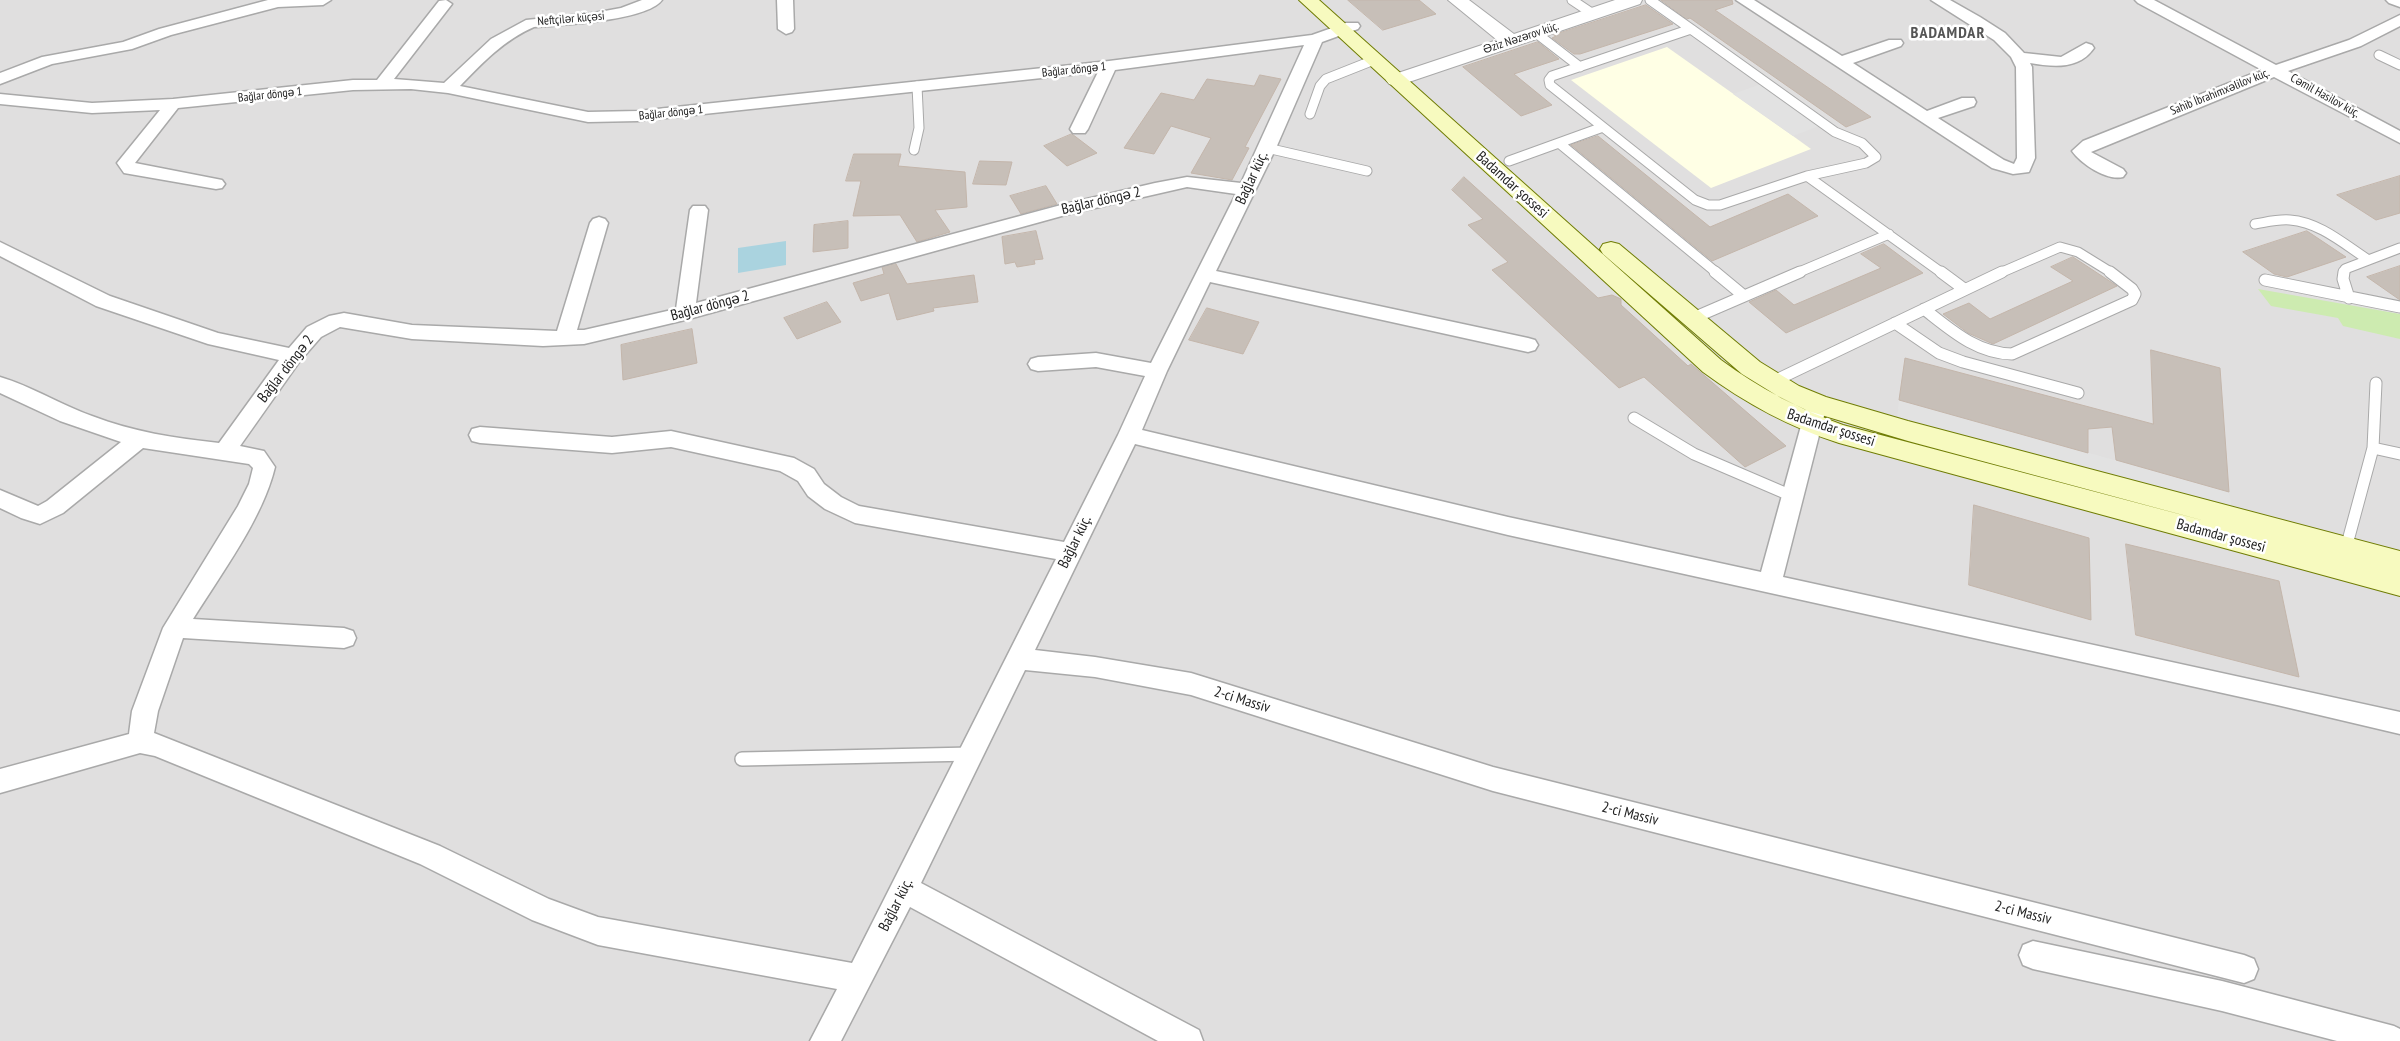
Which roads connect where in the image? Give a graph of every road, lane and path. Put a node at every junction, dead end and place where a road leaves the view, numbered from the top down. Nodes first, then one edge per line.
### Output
1 (323, 0) edge
2 (654, 0) edge
3 (785, 0) edge
4 (1308, 0) edge
5 (1322, 0) edge
6 (1457, 0) edge
7 (1572, 0) edge
8 (1633, 0) edge
9 (1650, 0) edge
10 (1744, 0) edge
11 (1939, 0) edge
12 (2394, 0) edge
13 (279, 1) edge
14 (2150, 1) edge
15 (2400, 2) edge
16 (444, 4) dead end
17 (1593, 14) junction
18 (2400, 20) edge
19 (1346, 28) junction
20 (786, 29) dead end
21 (1691, 29) junction
22 (1536, 33) junction
23 (1315, 39) junction
24 (1511, 41) junction
25 (1895, 43) dead end
26 (2086, 48) dead end
27 (2379, 55) dead end
28 (2021, 57) junction
29 (1374, 60) junction
30 (1840, 62) junction
31 (2400, 65) edge
32 (1109, 66) junction
33 (1580, 67) junction
34 (2277, 70) junction
35 (1402, 78) junction
36 (0, 79) edge
37 (382, 84) junction
38 (917, 86) junction
39 (448, 88) junction
40 (0, 99) edge
41 (1968, 102) dead end
42 (174, 104) junction
43 (1310, 114) dead end
44 (1925, 117) junction
45 (1603, 126) junction
46 (1079, 129) dead end
47 (2400, 138) edge
48 (1559, 143) junction
49 (1266, 148) junction
50 (914, 150) dead end
51 (1509, 161) junction
52 (1367, 171) dead end
53 (2117, 173) dead end
54 (1807, 176) junction
55 (216, 184) dead end
56 (1246, 190) junction
57 (699, 210) dead end
58 (599, 223) dead end
59 (2255, 224) dead end
60 (1889, 234) junction
61 (0, 248) edge
62 (2400, 248) edge
63 (2367, 259) junction
64 (1206, 275) junction
65 (2265, 280) dead end
66 (1964, 289) junction
67 (1744, 296) junction
68 (2349, 298) junction
69 (2400, 308) edge
70 (1924, 309) junction
71 (685, 313) junction
72 (1692, 319) junction
73 (1895, 323) junction
74 (565, 339) junction
75 (1528, 345) dead end
76 (293, 356) junction
77 (1038, 364) dead end
78 (1157, 371) junction
79 (1772, 382) junction
80 (2376, 383) dead end
81 (0, 384) edge
82 (2078, 392) dead end
83 (1814, 414) junction
84 (1634, 418) dead end
85 (480, 435) dead end
86 (1129, 435) junction
87 (138, 438) junction
88 (2373, 448) junction
89 (225, 451) junction
90 (2400, 454) edge
91 (1792, 496) junction
92 (0, 498) edge
93 (2346, 548) junction
94 (1070, 552) junction
95 (2400, 562) edge
96 (1770, 582) junction
97 (2400, 584) edge
98 (175, 628) junction
99 (344, 638) dead end
100 (1018, 659) junction
101 (2400, 722) edge
102 (140, 742) junction
103 (971, 754) junction
104 (742, 759) dead end
105 (0, 781) edge
106 (904, 889) junction
107 (2033, 954) dead end
108 (2244, 969) dead end
109 (859, 979) junction
110 (825, 1041) edge
111 (1188, 1041) edge
112 (2394, 1041) edge

1 - 13 street
2 - 39 street, Neftçilər küçəsi
3 - 20 street
4 - 19 main road, Badamdar şossesi
5 - 19 main road, Badamdar şossesi
6 - 24 street
7 - 17 lane
8 - 17 street, Əziz Nəzərov küç.
9 - 21 lane
10 - 30 street
11 - 28 street
12 - 15 street
13 - 36 street
14 - 34 street, Cəmil Hasilov küç.
16 - 37 street
17 - 22 street, Əziz Nəzərov küç.
18 - 34 street, Sahib İbrahimxəlilov küç.
19 - 23 street, Bağlar döngə 1
19 - 29 main road, Badamdar şossesi
19 - 35 main road, Badamdar şossesi
21 - 33 lane
21 - 54 lane
22 - 24 street, Əziz Nəzərov küç.
22 - 33 lane
23 - 32 street, Bağlar döngə 1
23 - 49 street, Bağlar küç.
24 - 35 street, Əziz Nəzərov küç.
25 - 30 street
26 - 28 street
27 - 31 lane
28 - 44 street
29 - 35 main road, Badamdar şossesi
29 - 43 lane
30 - 44 street
32 - 38 street, Bağlar döngə 1
32 - 46 street
33 - 45 lane
34 - 47 street, Cəmil Hasilov küç.
34 - 53 street, Sahib İbrahimxəlilov küç.
35 - 51 main road, Badamdar şossesi
35 - 83 main road, Badamdar şossesi
37 - 39 street, Bağlar döngə 1
37 - 42 street, Bağlar döngə 1
38 - 39 street, Bağlar döngə 1
38 - 50 lane
40 - 42 street, Bağlar döngə 1
41 - 44 street
42 - 55 street
45 - 48 lane
45 - 54 lane
48 - 51 lane
48 - 67 lane
49 - 52 lane
49 - 56 street, Bağlar küç.
51 - 72 main road, Badamdar şossesi
54 - 60 lane
56 - 64 street, Bağlar küç.
56 - 71 street, Bağlar döngə 2
57 - 71 street
58 - 74 street
59 - 63 lane
60 - 66 lane
60 - 67 lane
61 - 76 street
62 - 63 lane
63 - 68 lane
64 - 75 street
64 - 78 street, Bağlar küç.
65 - 68 lane
66 - 70 lane
66 - 70 lane
67 - 72 lane
68 - 69 lane
70 - 73 lane
71 - 74 street, Bağlar döngə 2
72 - 79 main road, Badamdar şossesi
73 - 79 lane
73 - 82 lane
74 - 76 street, Bağlar döngə 2
76 - 89 street, Bağlar döngə 2
77 - 78 street
78 - 86 street, Bağlar küç.
79 - 83 main road, Badamdar şossesi
80 - 88 lane
81 - 87 street
83 - 91 street
83 - 93 main road, Badamdar şossesi
83 - 97 main road, Badamdar şossesi
84 - 91 lane
85 - 94 street
86 - 94 street, Bağlar küç.
86 - 96 street
87 - 89 street
87 - 92 street
88 - 90 lane
88 - 93 lane
89 - 98 street
91 - 96 street
93 - 95 main road, Badamdar şossesi
94 - 100 street, Bağlar küç.
96 - 101 street
98 - 99 street
98 - 102 street
100 - 103 street, Bağlar küç.
100 - 108 street, 2-ci Massiv
102 - 105 street
102 - 109 street
103 - 104 lane
103 - 106 street, Bağlar küç.
106 - 109 street, Bağlar küç.
106 - 111 street
107 - 112 street
109 - 110 street, Bağlar küç.

